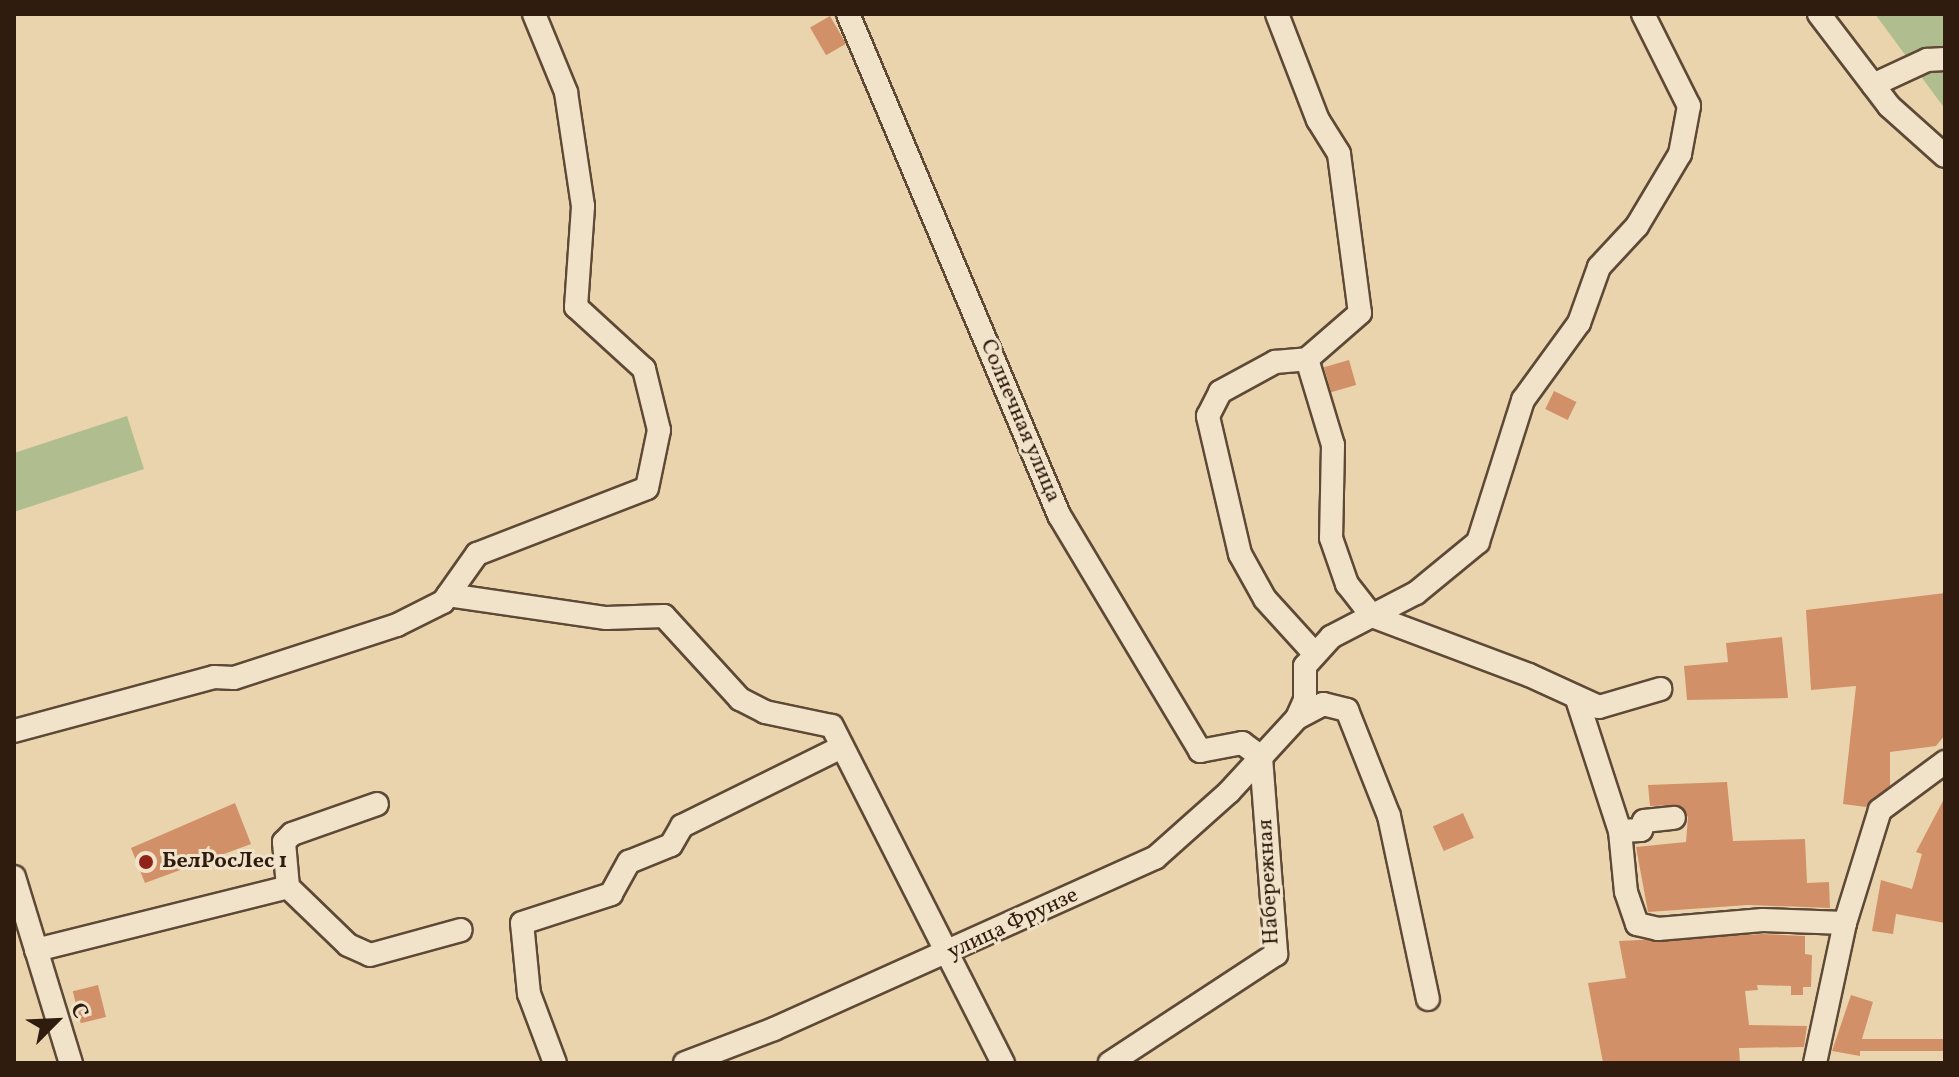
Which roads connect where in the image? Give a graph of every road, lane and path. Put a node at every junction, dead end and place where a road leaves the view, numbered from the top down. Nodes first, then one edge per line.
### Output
1 (534, 14) edge
2 (848, 14) edge
3 (1277, 14) edge
4 (1643, 14) edge
5 (1819, 14) edge
6 (1945, 59) edge
7 (1873, 85) junction
8 (1945, 156) edge
9 (1307, 359) junction
10 (448, 595) junction
11 (1372, 616) junction
12 (1315, 654) junction
13 (1660, 689) dead end
14 (1577, 699) junction
15 (1297, 718) junction
16 (14, 731) edge
17 (842, 747) junction
18 (1261, 757) junction
19 (1945, 762) edge
20 (377, 804) dead end
21 (1674, 818) dead end
22 (1620, 831) junction
23 (14, 877) edge
24 (288, 887) junction
25 (19, 914) edge
26 (1845, 923) junction
27 (461, 930) dead end
28 (36, 950) junction
29 (948, 953) junction
30 (1428, 999) dead end
31 (711, 1058) edge
32 (71, 1063) edge
33 (555, 1063) edge
34 (685, 1063) edge
35 (1003, 1063) edge
36 (1110, 1063) edge
37 (1815, 1063) edge

1 - 10 street
2 - 18 street, Солнечная улица
3 - 9 street
4 - 11 street
5 - 7 street
6 - 7 street
7 - 8 street
9 - 11 street
9 - 12 street
10 - 16 street
10 - 17 street
11 - 12 street
11 - 14 street
12 - 15 street
13 - 14 street
14 - 22 street
15 - 18 street, улица Фрунзе
15 - 30 street
17 - 29 street
17 - 33 street
18 - 29 street, улица Фрунзе
18 - 36 street, Набережная
19 - 26 street
20 - 24 street
21 - 22 street
22 - 26 street
23 - 25 street
24 - 27 street
24 - 28 street
25 - 28 street
26 - 37 street
28 - 32 street
29 - 31 street, улица Фрунзе
29 - 35 street
31 - 34 street, улица Фрунзе

